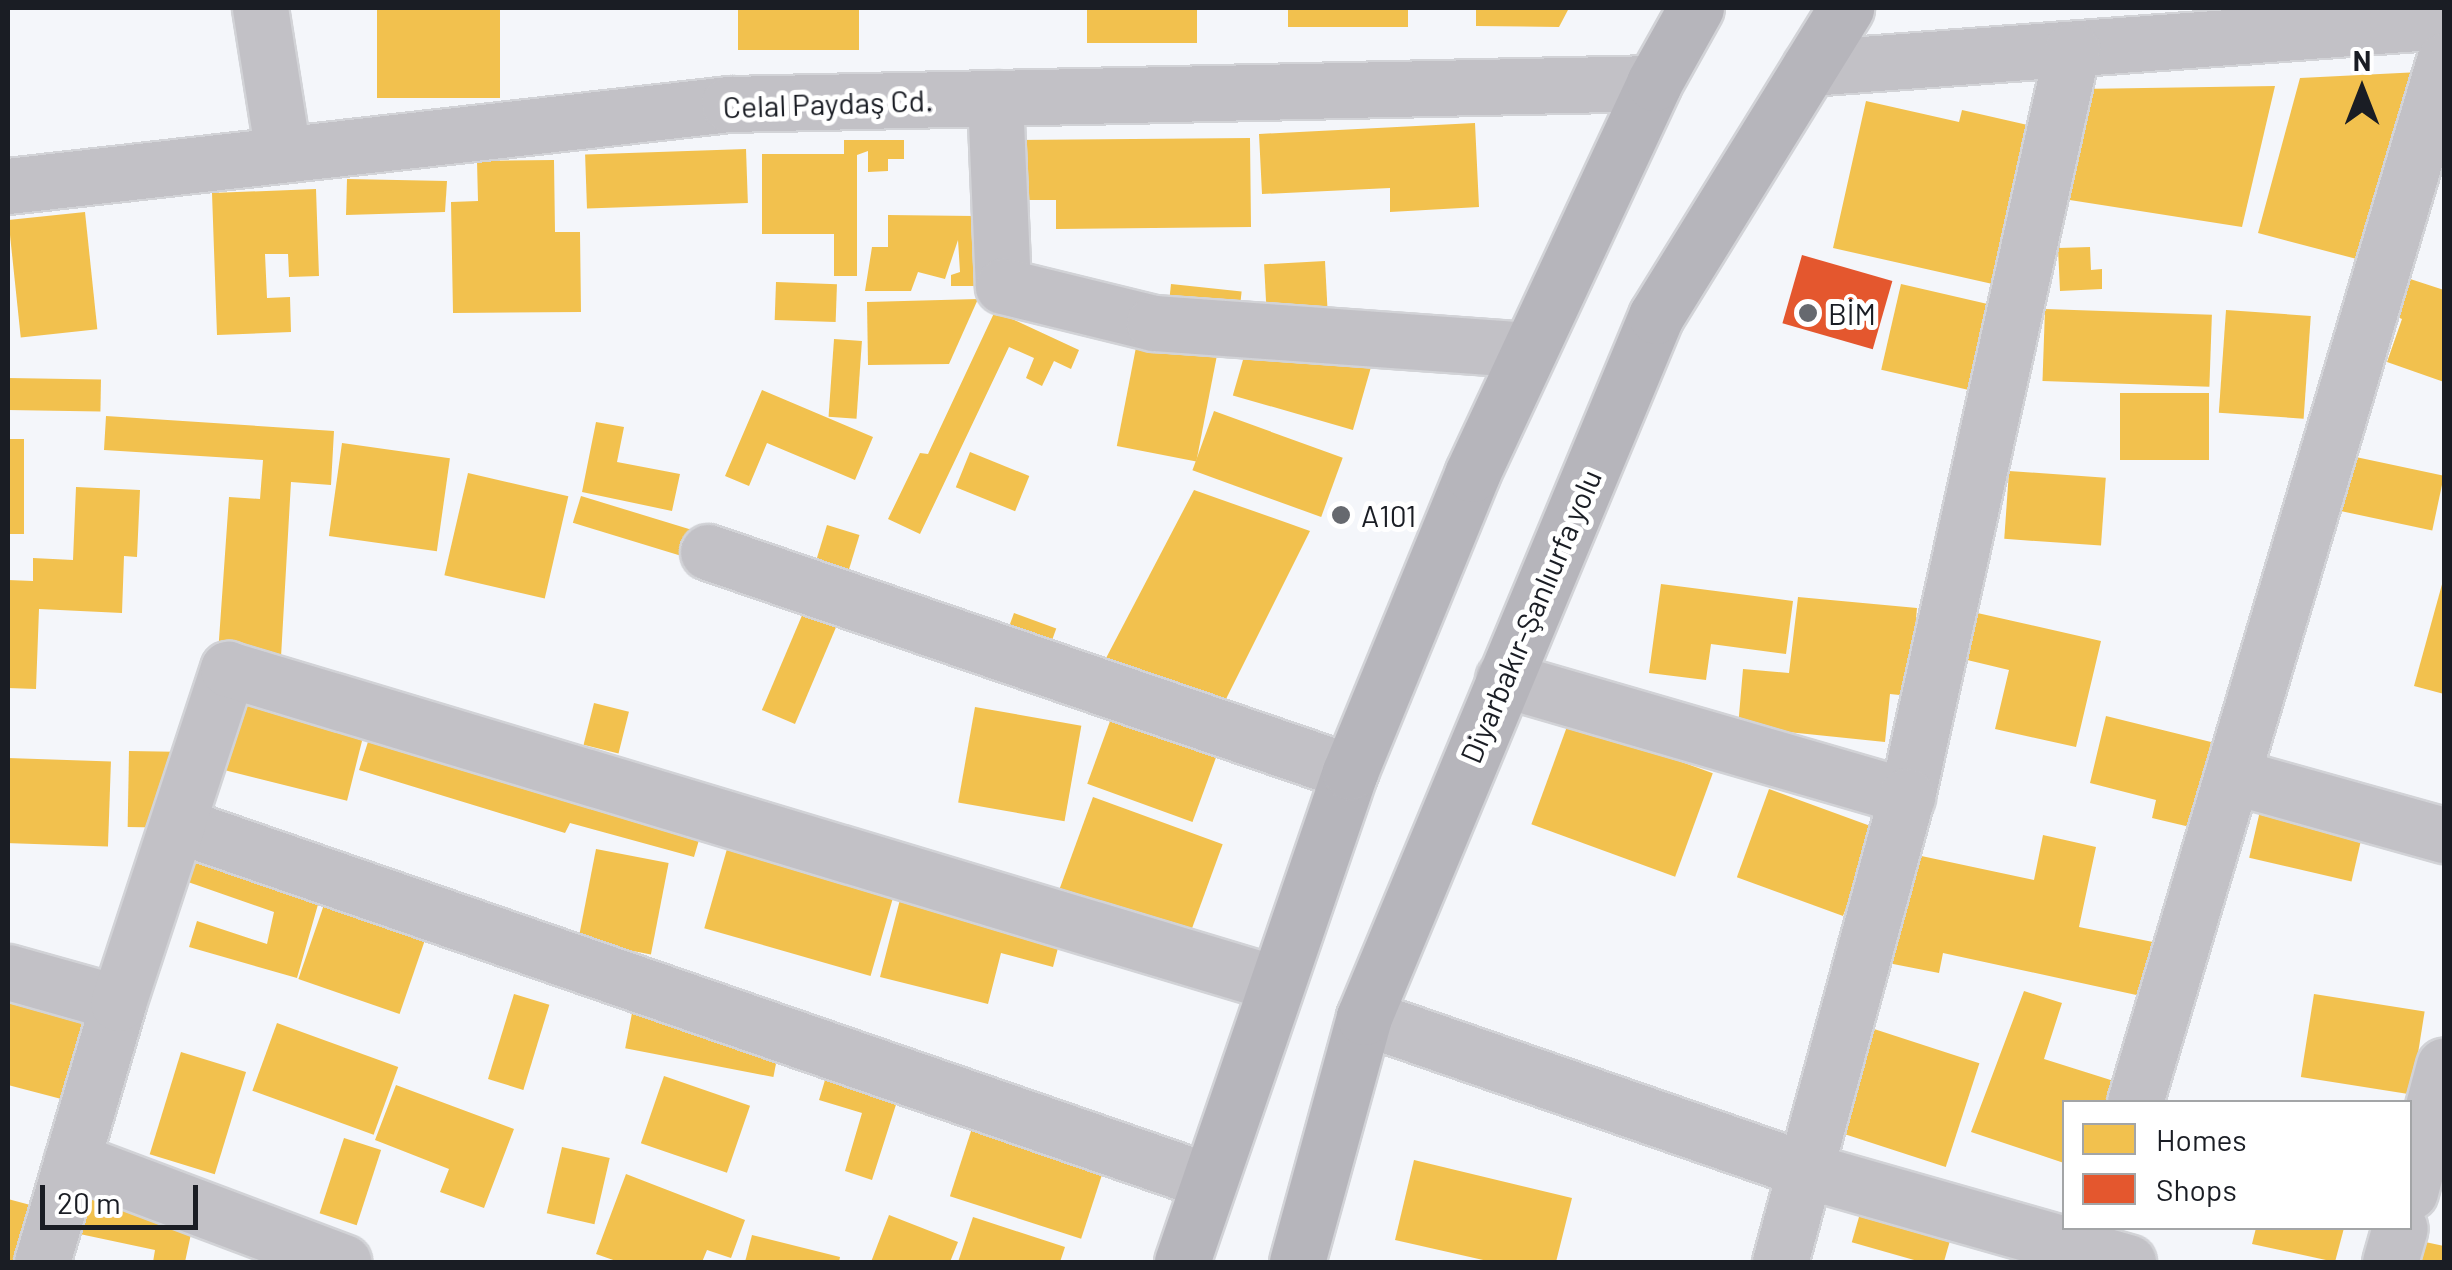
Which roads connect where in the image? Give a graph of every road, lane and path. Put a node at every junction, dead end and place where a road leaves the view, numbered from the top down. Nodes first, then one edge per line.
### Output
1 (260, 8) edge
2 (1696, 8) edge
3 (1846, 8) edge
4 (2444, 22) edge
5 (2224, 23) edge
6 (2072, 50) junction
7 (2444, 61) edge
8 (1809, 68) junction
9 (1654, 83) junction
10 (996, 98) junction
11 (284, 154) junction
12 (8, 186) edge
13 (1529, 350) junction
14 (708, 552) dead end
15 (1503, 678) junction
16 (1350, 772) junction
17 (2232, 776) junction
18 (1907, 796) junction
19 (178, 824) junction
20 (2444, 835) edge
21 (8, 972) edge
22 (1274, 983) junction
23 (118, 1003) junction
24 (1364, 1017) junction
25 (2444, 1065) edge
26 (2136, 1100) edge
27 (72, 1160) junction
28 (1806, 1170) junction
29 (1206, 1180) junction
30 (2412, 1185) edge
31 (2399, 1230) edge
32 (2101, 1251) edge
33 (42, 1262) edge
34 (344, 1262) edge
35 (1182, 1262) edge
36 (1300, 1262) edge
37 (1780, 1262) edge
38 (2390, 1262) edge

1 - 11 street
2 - 9 highway
3 - 8 highway, Diyarbakır-Şanlıurfa yolu
4 - 5 street
5 - 6 street
6 - 8 street
6 - 18 street
7 - 17 street
8 - 15 highway, Diyarbakır-Şanlıurfa yolu
9 - 10 street, Celal Paydaş Cd.
9 - 13 highway
10 - 11 street, Celal Paydaş Cd.
10 - 13 street
11 - 12 street, Celal Paydaş Cd.
13 - 16 highway
14 - 16 street
15 - 18 street
15 - 24 highway, Diyarbakır-Şanlıurfa yolu
16 - 22 highway
17 - 20 street
17 - 26 street
18 - 28 street
19 - 22 street
19 - 23 street
19 - 29 street
21 - 23 street
22 - 29 highway
23 - 27 street
24 - 28 street
24 - 36 highway, Diyarbakır-Şanlıurfa yolu
25 - 30 street
27 - 33 street
27 - 34 street
28 - 32 street
28 - 37 street
29 - 35 highway
31 - 38 street

